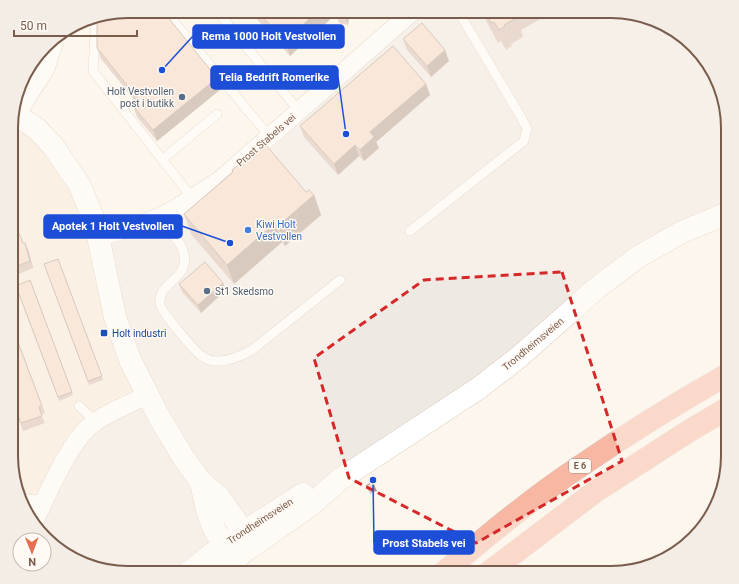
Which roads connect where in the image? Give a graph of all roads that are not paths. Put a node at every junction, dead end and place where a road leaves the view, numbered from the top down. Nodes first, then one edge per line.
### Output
1 (171, 18) edge
2 (223, 18) edge
3 (405, 18) edge
4 (462, 18) edge
5 (95, 23) edge
6 (48, 52) edge
7 (22, 100) edge
8 (299, 111) junction
9 (217, 114) dead end
10 (19, 116) edge
11 (269, 136) junction
12 (163, 160) junction
13 (193, 199) junction
14 (721, 216) edge
15 (157, 218) junction
16 (410, 231) dead end
17 (99, 237) junction
18 (340, 280) dead end
19 (721, 378) edge
20 (147, 395) junction
21 (79, 406) dead end
22 (721, 412) edge
23 (96, 422) junction
24 (201, 482) junction
25 (28, 504) edge
26 (42, 505) junction
27 (37, 516) edge
28 (244, 541) junction
29 (225, 544) junction
30 (197, 566) edge
31 (224, 566) edge
32 (451, 566) edge
33 (497, 566) edge

1 - 11 lane
2 - 8 lane
3 - 8 street, Prost Stabels vei
4 - 16 lane
5 - 12 lane
6 - 7 main road
8 - 11 street, Prost Stabels vei
9 - 12 lane
10 - 17 main road
11 - 13 street, Prost Stabels vei
12 - 13 lane
13 - 15 street, Prost Stabels vei
14 - 28 main road, Trondheimsveien
15 - 17 street, Prost Stabels vei
15 - 18 lane
17 - 20 main road
19 - 32 highway, E 6
20 - 23 street
20 - 24 main road
21 - 23 lane
22 - 33 highway
23 - 26 street
24 - 28 main road
24 - 29 main road
25 - 26 street
26 - 27 street
28 - 29 main road, Trondheimsveien
28 - 31 main road, Trondheimsveien
29 - 30 main road, Trondheimsveien

